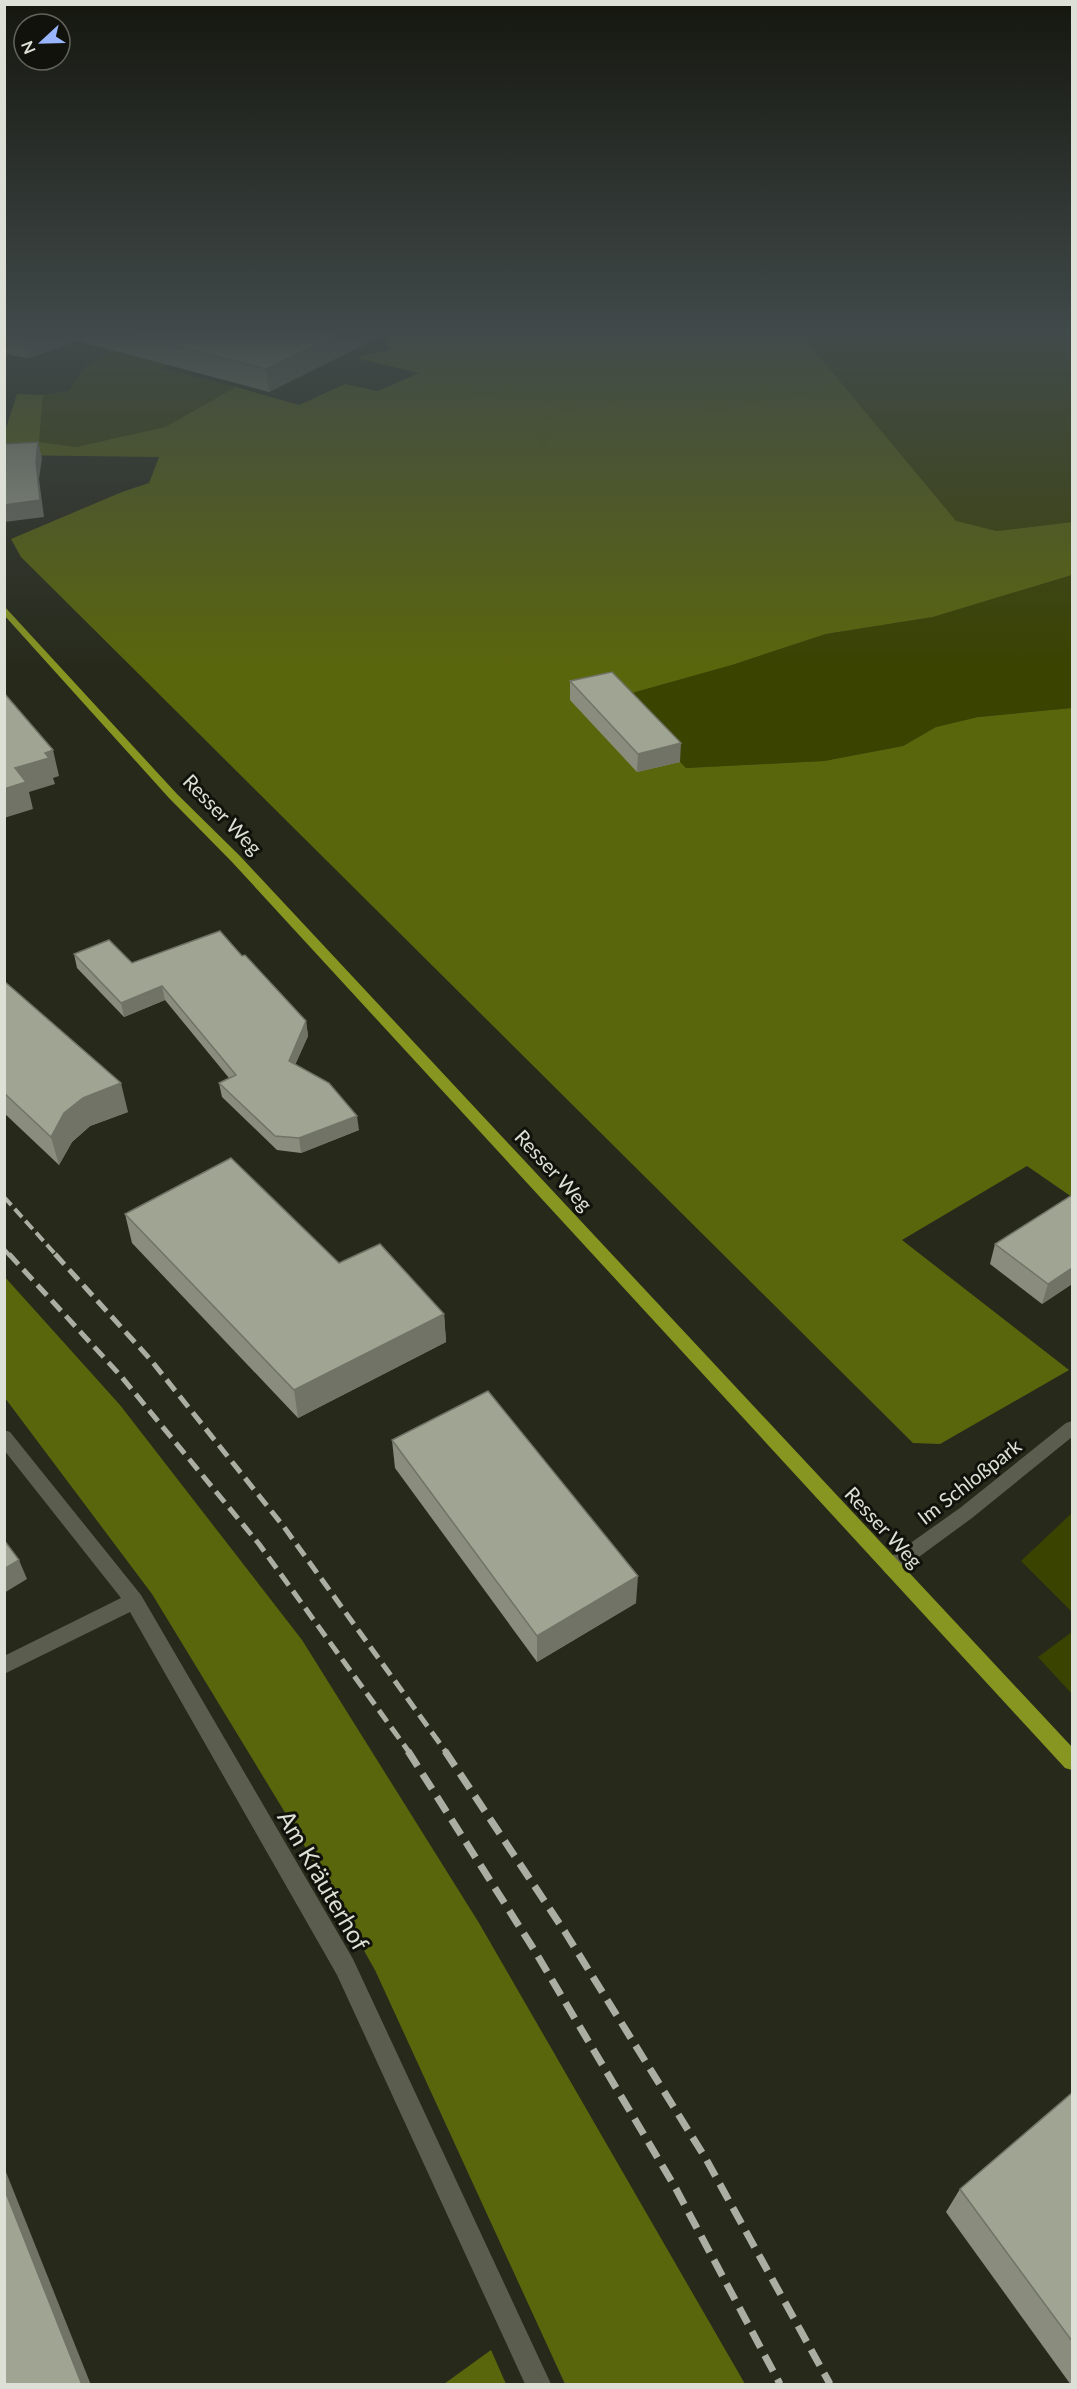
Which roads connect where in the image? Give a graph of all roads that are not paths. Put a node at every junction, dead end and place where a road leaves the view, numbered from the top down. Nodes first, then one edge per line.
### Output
1 (4, 609) edge
2 (1072, 1428) edge
3 (4, 1437) edge
4 (891, 1567) junction
5 (134, 1601) junction
6 (4, 1666) edge
7 (1072, 1761) edge
8 (538, 2385) edge

1 - 4 main road, Resser Weg
2 - 4 street, Im Schloßpark
3 - 5 street, Am Kräuterhof
4 - 7 main road, Resser Weg
5 - 6 street
5 - 8 street, Am Kräuterhof

